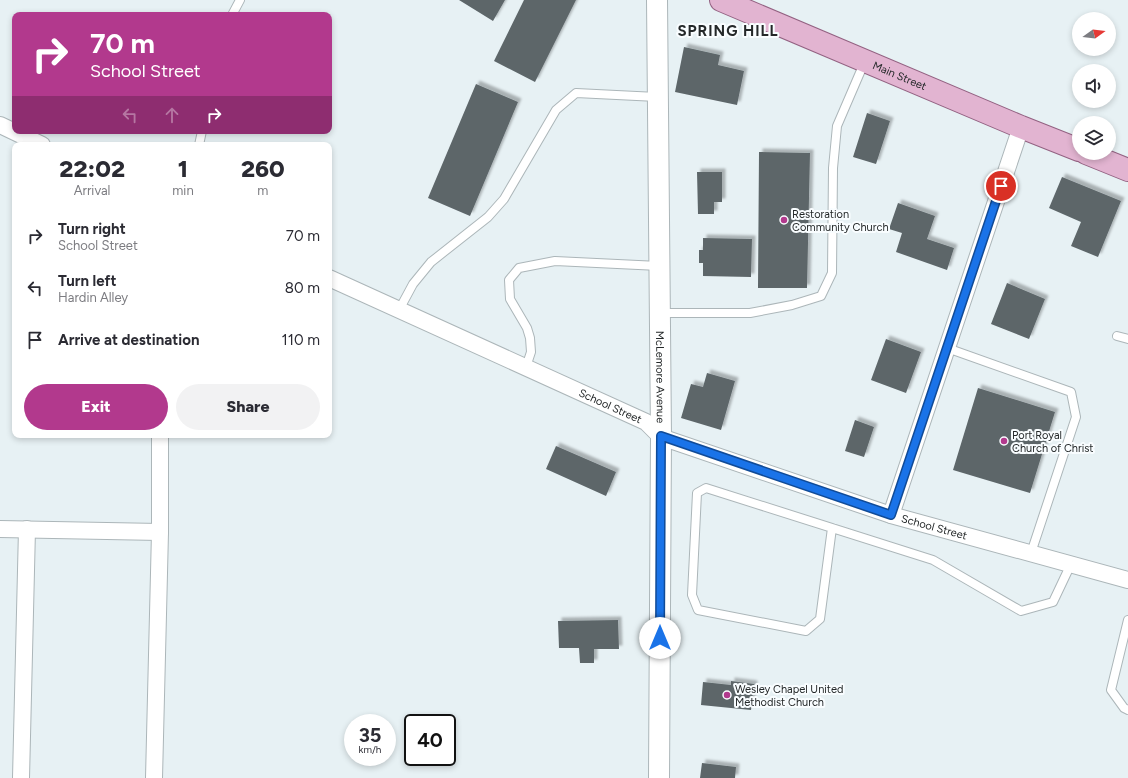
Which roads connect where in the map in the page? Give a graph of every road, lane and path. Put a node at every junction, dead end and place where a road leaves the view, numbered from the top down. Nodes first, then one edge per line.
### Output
1 (240, 0) edge
2 (657, 0) edge
3 (721, 0) edge
4 (234, 12) edge
5 (865, 61) junction
6 (658, 97) junction
7 (0, 125) edge
8 (1021, 127) junction
9 (12, 131) edge
10 (19, 134) edge
11 (36, 142) edge
12 (1072, 147) edge
13 (1103, 160) edge
14 (1128, 170) edge
15 (659, 266) junction
16 (332, 279) edge
17 (399, 310) junction
18 (660, 313) junction
19 (1116, 336) dead end
20 (1128, 339) edge
21 (947, 348) junction
22 (526, 367) junction
23 (661, 436) junction
24 (160, 438) edge
25 (891, 515) junction
26 (832, 528) junction
27 (0, 529) edge
28 (27, 529) junction
29 (160, 532) junction
30 (1031, 553) junction
31 (1071, 564) junction
32 (1128, 580) edge
33 (1128, 620) edge
34 (1128, 710) edge
35 (21, 778) edge
36 (154, 778) edge
37 (659, 778) edge

1 - 4 lane
2 - 6 street, McLemore Avenue
3 - 5 main road, Main Street
5 - 8 main road, Main Street
5 - 18 lane
6 - 15 street, McLemore Avenue
6 - 17 lane
7 - 9 street
8 - 12 main road, Main Street
8 - 21 street
10 - 11 street
13 - 14 main road
15 - 18 street, McLemore Avenue
15 - 22 lane
16 - 17 street, School Street
17 - 22 street, School Street
18 - 23 street, McLemore Avenue
19 - 20 lane
21 - 25 street
21 - 30 lane
22 - 23 street, School Street
23 - 25 street, School Street
23 - 37 street, McLemore Avenue
24 - 29 street
25 - 30 street, School Street
26 - 26 lane
26 - 31 lane
27 - 28 street
28 - 29 street
28 - 35 street
29 - 36 street
30 - 31 street, School Street
31 - 32 street, School Street
33 - 34 lane

